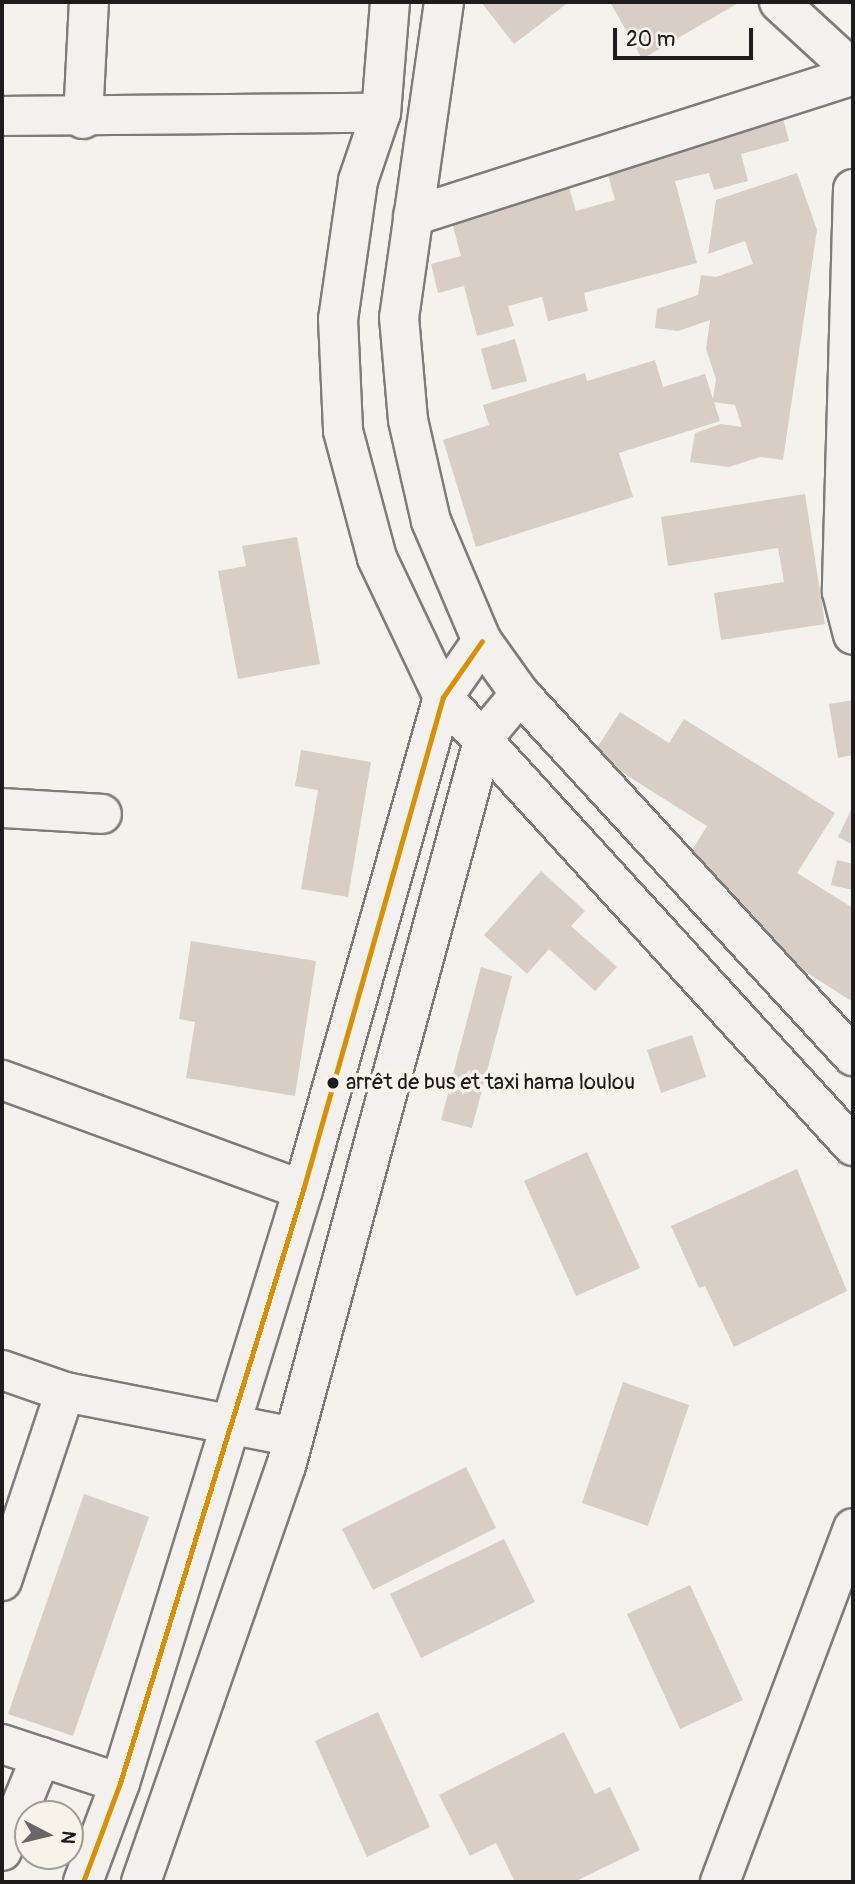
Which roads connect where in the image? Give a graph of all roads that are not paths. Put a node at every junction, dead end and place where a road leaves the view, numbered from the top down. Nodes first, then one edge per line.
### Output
1 (89, 2) edge
2 (390, 2) edge
3 (444, 2) edge
4 (779, 2) edge
5 (853, 70) edge
6 (853, 76) edge
7 (381, 113) junction
8 (2, 116) edge
9 (83, 119) junction
10 (853, 189) edge
11 (413, 216) junction
12 (853, 635) edge
13 (482, 642) junction
14 (520, 694) junction
15 (443, 696) junction
16 (484, 737) junction
17 (2, 808) edge
18 (102, 814) dead end
19 (853, 1056) edge
20 (2, 1080) edge
21 (853, 1146) edge
22 (303, 1189) junction
23 (2, 1370) edge
24 (65, 1391) junction
25 (228, 1420) junction
26 (294, 1437) junction
27 (850, 1550) edge
28 (2, 1581) edge
29 (2, 1744) edge
30 (41, 1757) junction
31 (120, 1783) junction
32 (2, 1851) edge
33 (83, 1882) edge
34 (141, 1882) edge
35 (720, 1882) edge

1 - 9 street
2 - 7 street
3 - 11 street
4 - 5 street
6 - 11 street
7 - 9 street
7 - 15 street
8 - 9 street
10 - 12 street
11 - 13 street
13 - 14 street
13 - 15 street
14 - 16 street
14 - 19 street
15 - 16 street
15 - 22 street
16 - 21 street
16 - 26 street
17 - 18 street
20 - 22 street
22 - 25 street
23 - 24 street
24 - 25 street
24 - 28 street
25 - 26 street
25 - 31 street
26 - 34 street
27 - 35 street
29 - 30 street
30 - 31 street
30 - 32 street
31 - 33 street

